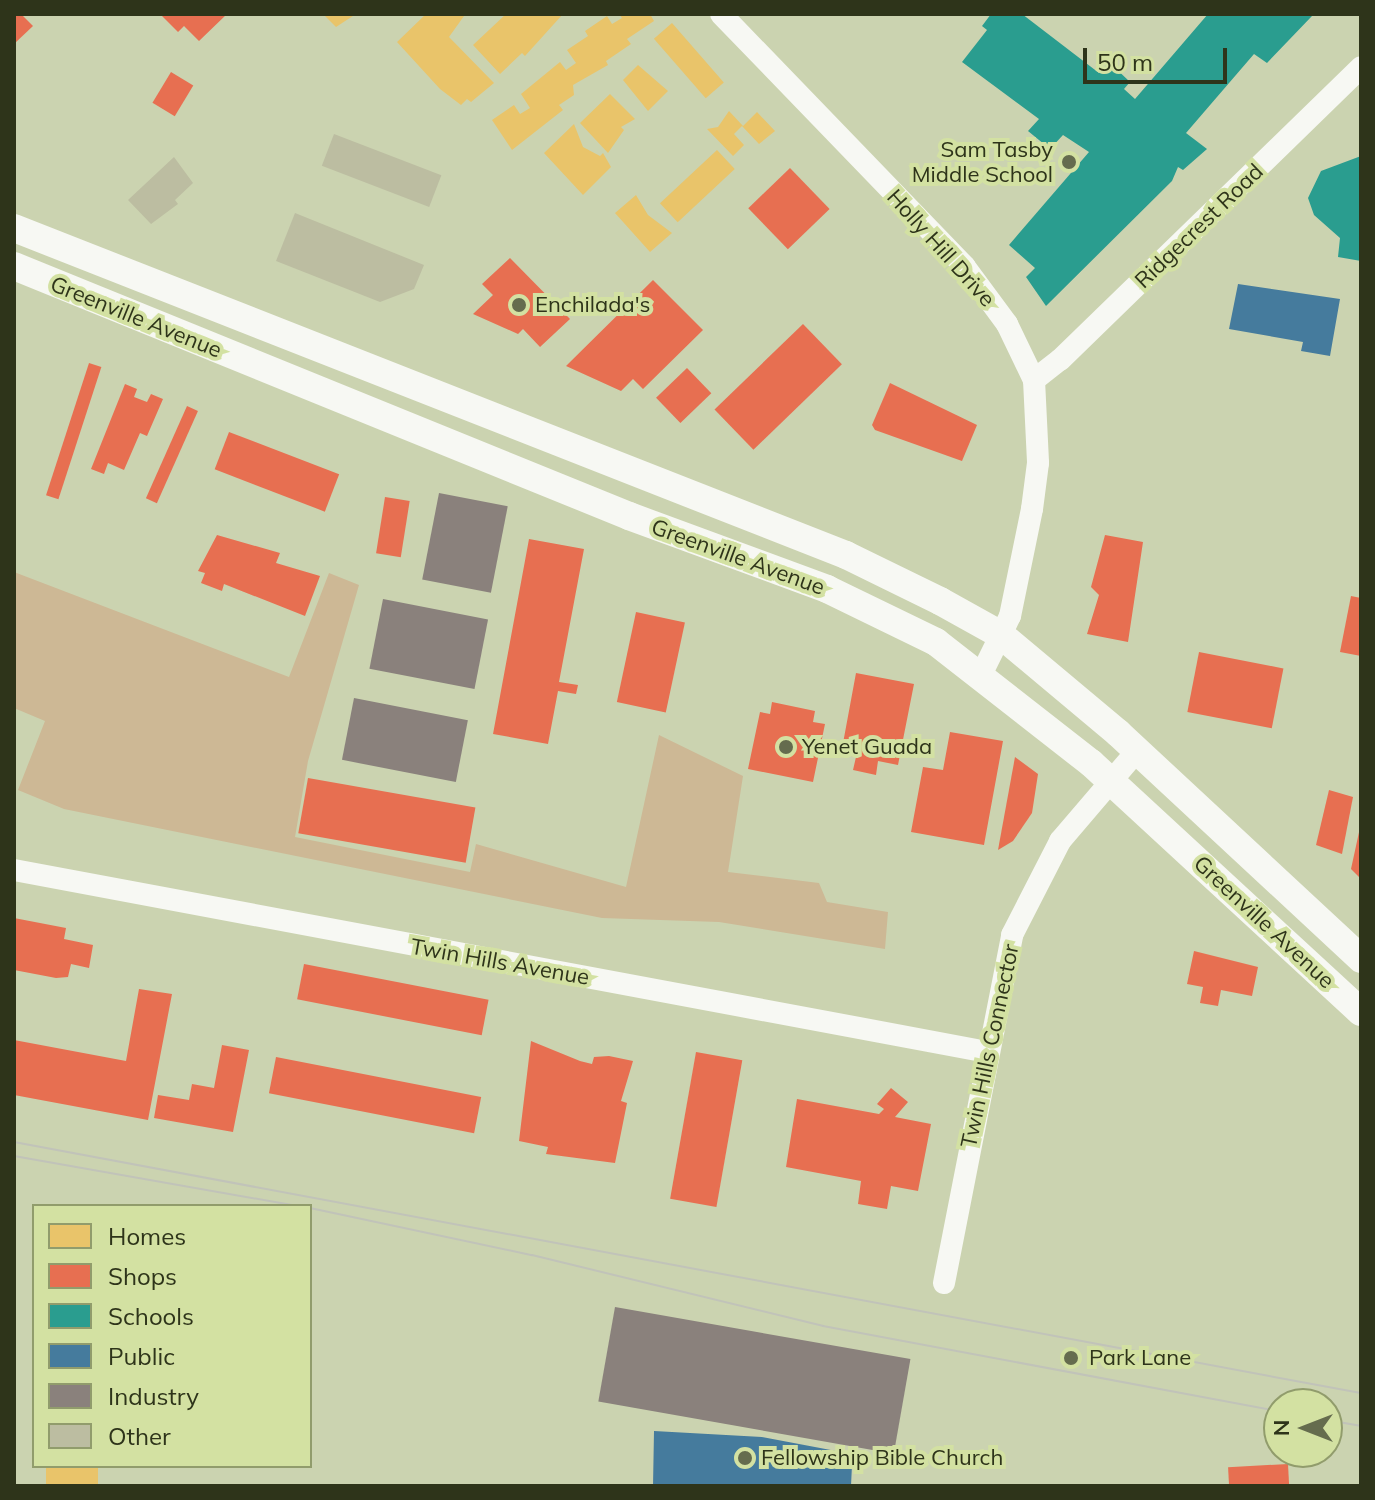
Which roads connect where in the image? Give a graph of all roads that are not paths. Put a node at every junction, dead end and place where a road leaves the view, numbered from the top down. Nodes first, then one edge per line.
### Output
1 (721, 14) edge
2 (1361, 67) edge
3 (14, 228) edge
4 (14, 266) edge
5 (379, 369) junction
6 (1034, 380) junction
7 (365, 406) junction
8 (649, 479) junction
9 (629, 516) junction
10 (1001, 635) junction
11 (982, 673) junction
12 (1137, 751) junction
13 (1110, 781) junction
14 (14, 870) edge
15 (1361, 959) edge
16 (1361, 1012) edge
17 (987, 1052) junction
18 (944, 1283) dead end

1 - 6 street, Holly Hill Drive
2 - 6 street, Ridgecrest Road
3 - 5 main road, Greenville Avenue
4 - 7 main road, Greenville Avenue
5 - 7 main road
5 - 8 main road, Greenville Avenue
6 - 10 street, Holly Hill Drive
7 - 9 main road, Greenville Avenue
8 - 9 main road
8 - 10 main road, Greenville Avenue
9 - 11 main road, Greenville Avenue
10 - 11 street, Holly Hill Drive
10 - 12 main road, Greenville Avenue
11 - 13 main road, Greenville Avenue
12 - 13 street, Twin Hills Connector
12 - 15 main road, Greenville Avenue
13 - 16 main road, Greenville Avenue
13 - 17 street, Twin Hills Connector
14 - 17 street, Twin Hills Avenue
17 - 18 street, Twin Hills Connector

